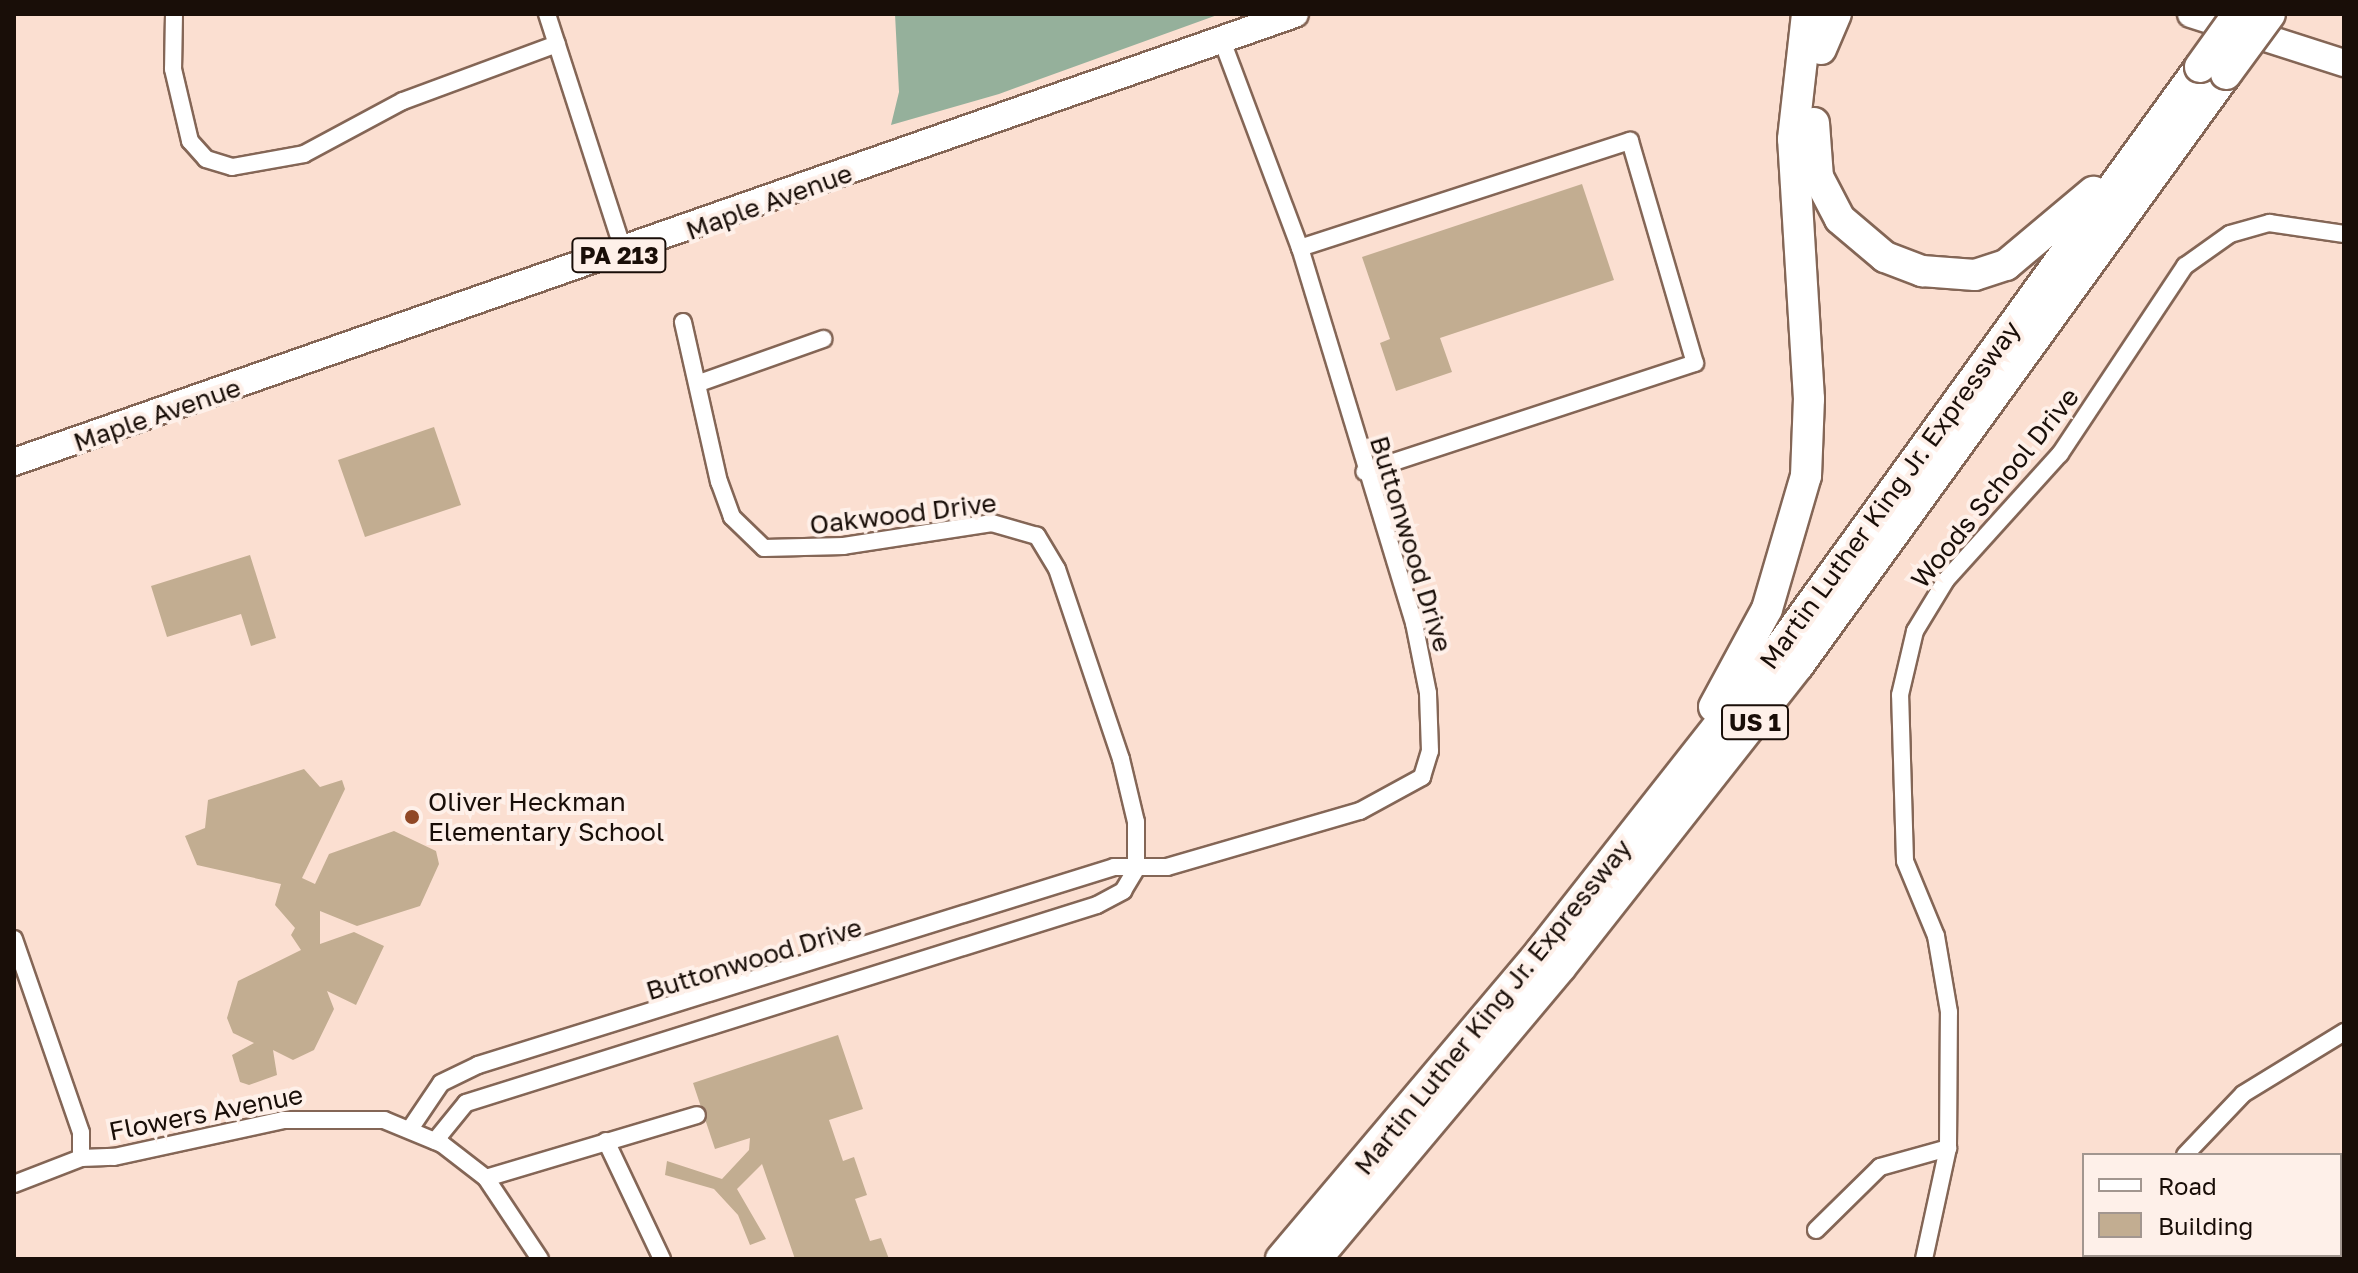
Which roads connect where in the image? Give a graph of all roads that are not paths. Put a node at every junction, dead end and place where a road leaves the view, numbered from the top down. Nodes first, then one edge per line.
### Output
1 (174, 14) edge
2 (547, 14) edge
3 (1295, 14) edge
4 (1801, 14) edge
5 (1807, 14) edge
6 (1826, 14) edge
7 (1836, 14) edge
8 (2191, 14) edge
9 (2238, 14) edge
10 (2270, 14) edge
11 (1222, 40) junction
12 (557, 44) junction
13 (1812, 47) junction
14 (2344, 63) edge
15 (2213, 70) junction
16 (2146, 141) junction
17 (2344, 234) edge
18 (1300, 248) junction
19 (624, 253) junction
20 (683, 322) dead end
21 (823, 339) dead end
22 (699, 383) junction
23 (14, 462) edge
24 (1364, 472) junction
25 (1661, 802) junction
26 (1136, 869) junction
27 (14, 939) edge
28 (2344, 1032) edge
29 (697, 1115) dead end
30 (410, 1129) junction
31 (435, 1141) junction
32 (606, 1141) junction
33 (1948, 1148) junction
34 (2187, 1153) edge
35 (81, 1158) junction
36 (486, 1178) junction
37 (14, 1184) edge
38 (1816, 1230) dead end
39 (540, 1259) edge
40 (662, 1259) edge
41 (1281, 1259) edge
42 (1316, 1259) edge
43 (1924, 1259) edge

1 - 12 street
2 - 12 street
3 - 11 main road, Maple Avenue / PA 213
4 - 13 highway
5 - 13 highway
6 - 13 highway
7 - 13 highway
8 - 14 main road
9 - 15 highway, Martin Luther King Jr. Expressway / US 1, bridge
10 - 15 highway, Martin Luther King Jr. Expressway / US 1, bridge
11 - 18 street, Buttonwood Drive
11 - 19 main road, Maple Avenue / PA 213
12 - 19 street
13 - 16 highway
13 - 25 highway
15 - 16 highway, Martin Luther King Jr. Expressway / US 1
15 - 42 highway, Martin Luther King Jr. Expressway / US 1
16 - 25 highway, Martin Luther King Jr. Expressway / US 1
17 - 33 street, Woods School Drive
18 - 24 street, Buttonwood Drive
18 - 24 street
19 - 23 main road, Maple Avenue / PA 213
20 - 22 street, Oakwood Drive
21 - 22 street
22 - 26 street, Oakwood Drive
24 - 26 street, Buttonwood Drive
25 - 41 highway, Martin Luther King Jr. Expressway / US 1
26 - 30 street, Buttonwood Drive
26 - 31 street, Buttonwood Drive
27 - 35 street
28 - 34 street
29 - 32 street
30 - 31 street, Flowers Avenue
30 - 35 street, Flowers Avenue
31 - 36 street, Flowers Avenue
32 - 36 street
32 - 40 street
33 - 38 street
33 - 43 street, Woods School Drive
35 - 37 street, Flowers Avenue
36 - 39 street

